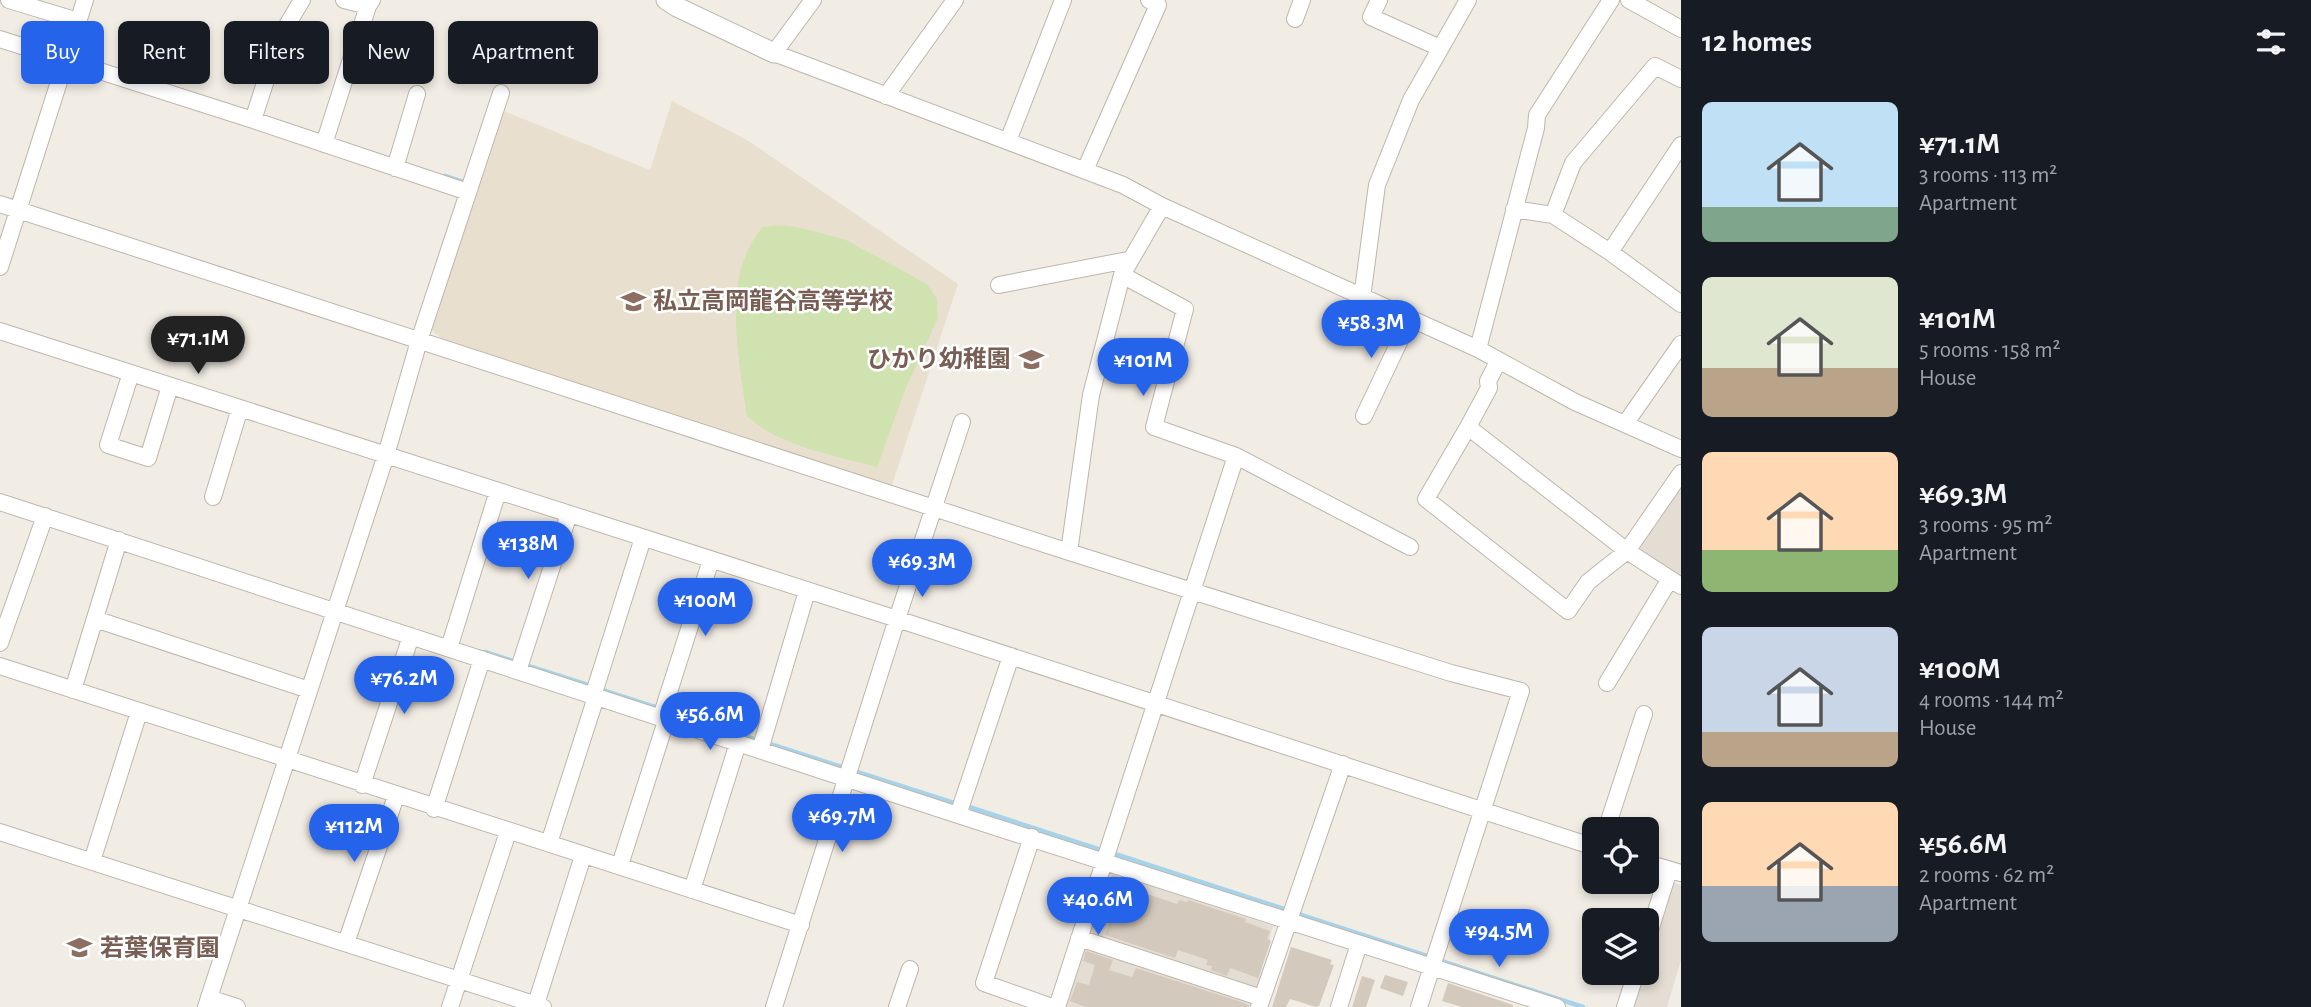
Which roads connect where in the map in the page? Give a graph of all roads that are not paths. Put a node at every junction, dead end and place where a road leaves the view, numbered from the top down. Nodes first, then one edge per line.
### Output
1 (9, 0) edge
2 (85, 0) edge
3 (344, 0) edge
4 (666, 0) edge
5 (813, 0) edge
6 (956, 0) edge
7 (1063, 0) edge
8 (1149, 0) edge
9 (1302, 0) edge
10 (1379, 0) edge
11 (1468, 0) edge
12 (1611, 0) edge
13 (1629, 0) edge
14 (296, 2) edge
15 (370, 3) edge
16 (1295, 19) dead end
17 (78, 21) joint
18 (1681, 29) edge
19 (0, 39) edge
20 (21, 46) edge
21 (1440, 48) junction
22 (774, 53) junction
23 (104, 72) edge
24 (1681, 79) edge
25 (58, 84) edge
26 (501, 93) dead end
27 (416, 94) dead end
28 (886, 96) junction
29 (253, 120) junction
30 (1008, 141) junction
31 (324, 144) junction
32 (1681, 145) edge
33 (395, 167) junction
34 (1085, 170) junction
35 (468, 192) junction
36 (0, 204) edge
37 (1162, 206) junction
38 (1514, 209) junction
39 (19, 210) junction
40 (1553, 215) junction
41 (1610, 252) junction
42 (0, 267) edge
43 (1125, 267) junction
44 (999, 285) dead end
45 (1362, 298) junction
46 (1681, 304) edge
47 (1410, 319) junction
48 (0, 331) edge
49 (419, 341) junction
50 (1681, 344) edge
51 (1478, 349) junction
52 (1498, 362) junction
53 (131, 373) junction
54 (170, 386) junction
55 (240, 408) junction
56 (1364, 416) dead end
57 (962, 422) dead end
58 (1625, 424) junction
59 (1468, 427) junction
60 (1681, 449) edge
61 (386, 455) junction
62 (1237, 456) junction
63 (1681, 473) edge
64 (498, 491) junction
65 (213, 497) dead end
66 (0, 502) edge
67 (934, 506) junction
68 (569, 514) junction
69 (45, 516) junction
70 (643, 538) junction
71 (119, 540) junction
72 (1410, 547) dead end
73 (1628, 551) junction
74 (1069, 552) junction
75 (711, 560) junction
76 (1676, 583) edge
77 (1192, 590) junction
78 (807, 592) junction
79 (334, 611) junction
80 (897, 618) junction
81 (95, 620) junction
82 (411, 636) junction
83 (0, 643) edge
84 (449, 648) junction
85 (1012, 656) junction
86 (482, 659) junction
87 (520, 665) junction
88 (0, 666) edge
89 (1607, 683) dead end
90 (73, 690) junction
91 (309, 690) junction
92 (595, 692) junction
93 (1156, 703) junction
94 (139, 712) junction
95 (664, 713) junction
96 (1644, 714) dead end
97 (738, 743) junction
98 (761, 744) junction
99 (287, 760) junction
100 (1343, 764) junction
101 (848, 772) junction
102 (362, 785) junction
103 (396, 796) junction
104 (434, 809) junction
105 (960, 809) junction
106 (1483, 810) junction
107 (1610, 817) edge
108 (0, 832) edge
109 (508, 832) junction
110 (1032, 837) junction
111 (549, 843) junction
112 (1582, 843) edge
113 (1106, 855) junction
114 (583, 856) junction
115 (92, 862) junction
116 (621, 865) junction
117 (1675, 872) edge
118 (692, 890) junction
119 (238, 908) junction
120 (1659, 911) edge
121 (1291, 914) junction
122 (800, 925) junction
123 (1079, 938) junction
124 (346, 943) junction
125 (1359, 944) junction
126 (1433, 961) junction
127 (909, 969) dead end
128 (459, 980) junction
129 (1632, 985) edge
130 (208, 1002) edge
131 (1260, 1003) edge
132 (539, 1006) edge
133 (237, 1007) edge
134 (450, 1007) edge
135 (774, 1007) edge
136 (897, 1007) edge
137 (1054, 1007) edge
138 (1339, 1007) edge
139 (1419, 1007) edge
140 (1557, 1007) edge
141 (1625, 1007) edge

1 - 17 street
2 - 17 street
3 - 15 street
4 - 22 street
5 - 22 street
6 - 28 street
7 - 30 street
8 - 34 street
9 - 16 street
10 - 21 street
11 - 21 street
12 - 38 street
13 - 18 street
14 - 29 street
15 - 31 street
19 - 20 street
21 - 45 street
22 - 28 street
23 - 29 street
24 - 40 street
25 - 39 street
26 - 35 street
27 - 33 street
28 - 30 street
29 - 31 street
30 - 34 street
31 - 33 street
32 - 41 street
33 - 35 street
34 - 37 street
35 - 49 street
36 - 39 street
37 - 43 street
37 - 45 street
38 - 40 street
38 - 51 street
39 - 42 street
39 - 49 street
40 - 41 street
41 - 46 street
43 - 44 street
43 - 62 street
43 - 74 street
45 - 47 street
47 - 51 street
47 - 56 street
48 - 53 street
49 - 61 street
49 - 67 street
50 - 58 street
51 - 52 street
52 - 58 street
52 - 59 street
53 - 54 street
53 - 54 street
54 - 55 street
55 - 61 street
55 - 65 street
57 - 67 street
58 - 60 street
59 - 73 street
59 - 73 street
61 - 64 street
61 - 79 street
62 - 72 street
62 - 77 street
63 - 73 street
64 - 68 street
64 - 84 street
66 - 69 street
67 - 74 street
67 - 80 street
68 - 70 street
68 - 87 street
69 - 71 street
69 - 83 street
70 - 75 street
70 - 92 street
71 - 79 street
71 - 81 street
73 - 76 street
74 - 77 street
75 - 78 street
75 - 95 street
76 - 89 street
77 - 93 street
77 - 106 street
78 - 80 street
78 - 98 street
79 - 82 street
79 - 91 street
80 - 85 street
80 - 101 street
81 - 90 street
81 - 91 street
82 - 84 street
82 - 102 street
84 - 86 street
85 - 93 street
85 - 105 street
86 - 87 street
86 - 104 street
87 - 92 street
88 - 90 street
90 - 94 street
91 - 99 street
92 - 95 street
92 - 111 street
93 - 100 street
93 - 113 street
94 - 99 street
94 - 115 street
95 - 97 street
95 - 116 street
96 - 107 street
97 - 98 street
97 - 118 street
98 - 101 street
99 - 102 street
99 - 119 street
100 - 106 street
100 - 121 street
101 - 105 street
101 - 122 street
102 - 103 street
103 - 104 street
103 - 124 street
104 - 109 street
105 - 110 street
106 - 112 street
106 - 126 street
108 - 115 street
109 - 111 street
109 - 128 street
110 - 113 street
110 - 137 street
111 - 114 street
113 - 121 street
113 - 123 street
114 - 116 street
114 - 132 street
115 - 119 street
116 - 118 street
117 - 120 street
118 - 122 street
119 - 124 street
119 - 130 street
121 - 125 street
121 - 131 street
122 - 135 street
123 - 131 street
123 - 137 street
124 - 128 street
125 - 126 street
125 - 138 street
126 - 139 street
126 - 140 street
127 - 136 street
128 - 132 street
128 - 134 street
129 - 141 street
130 - 133 street

